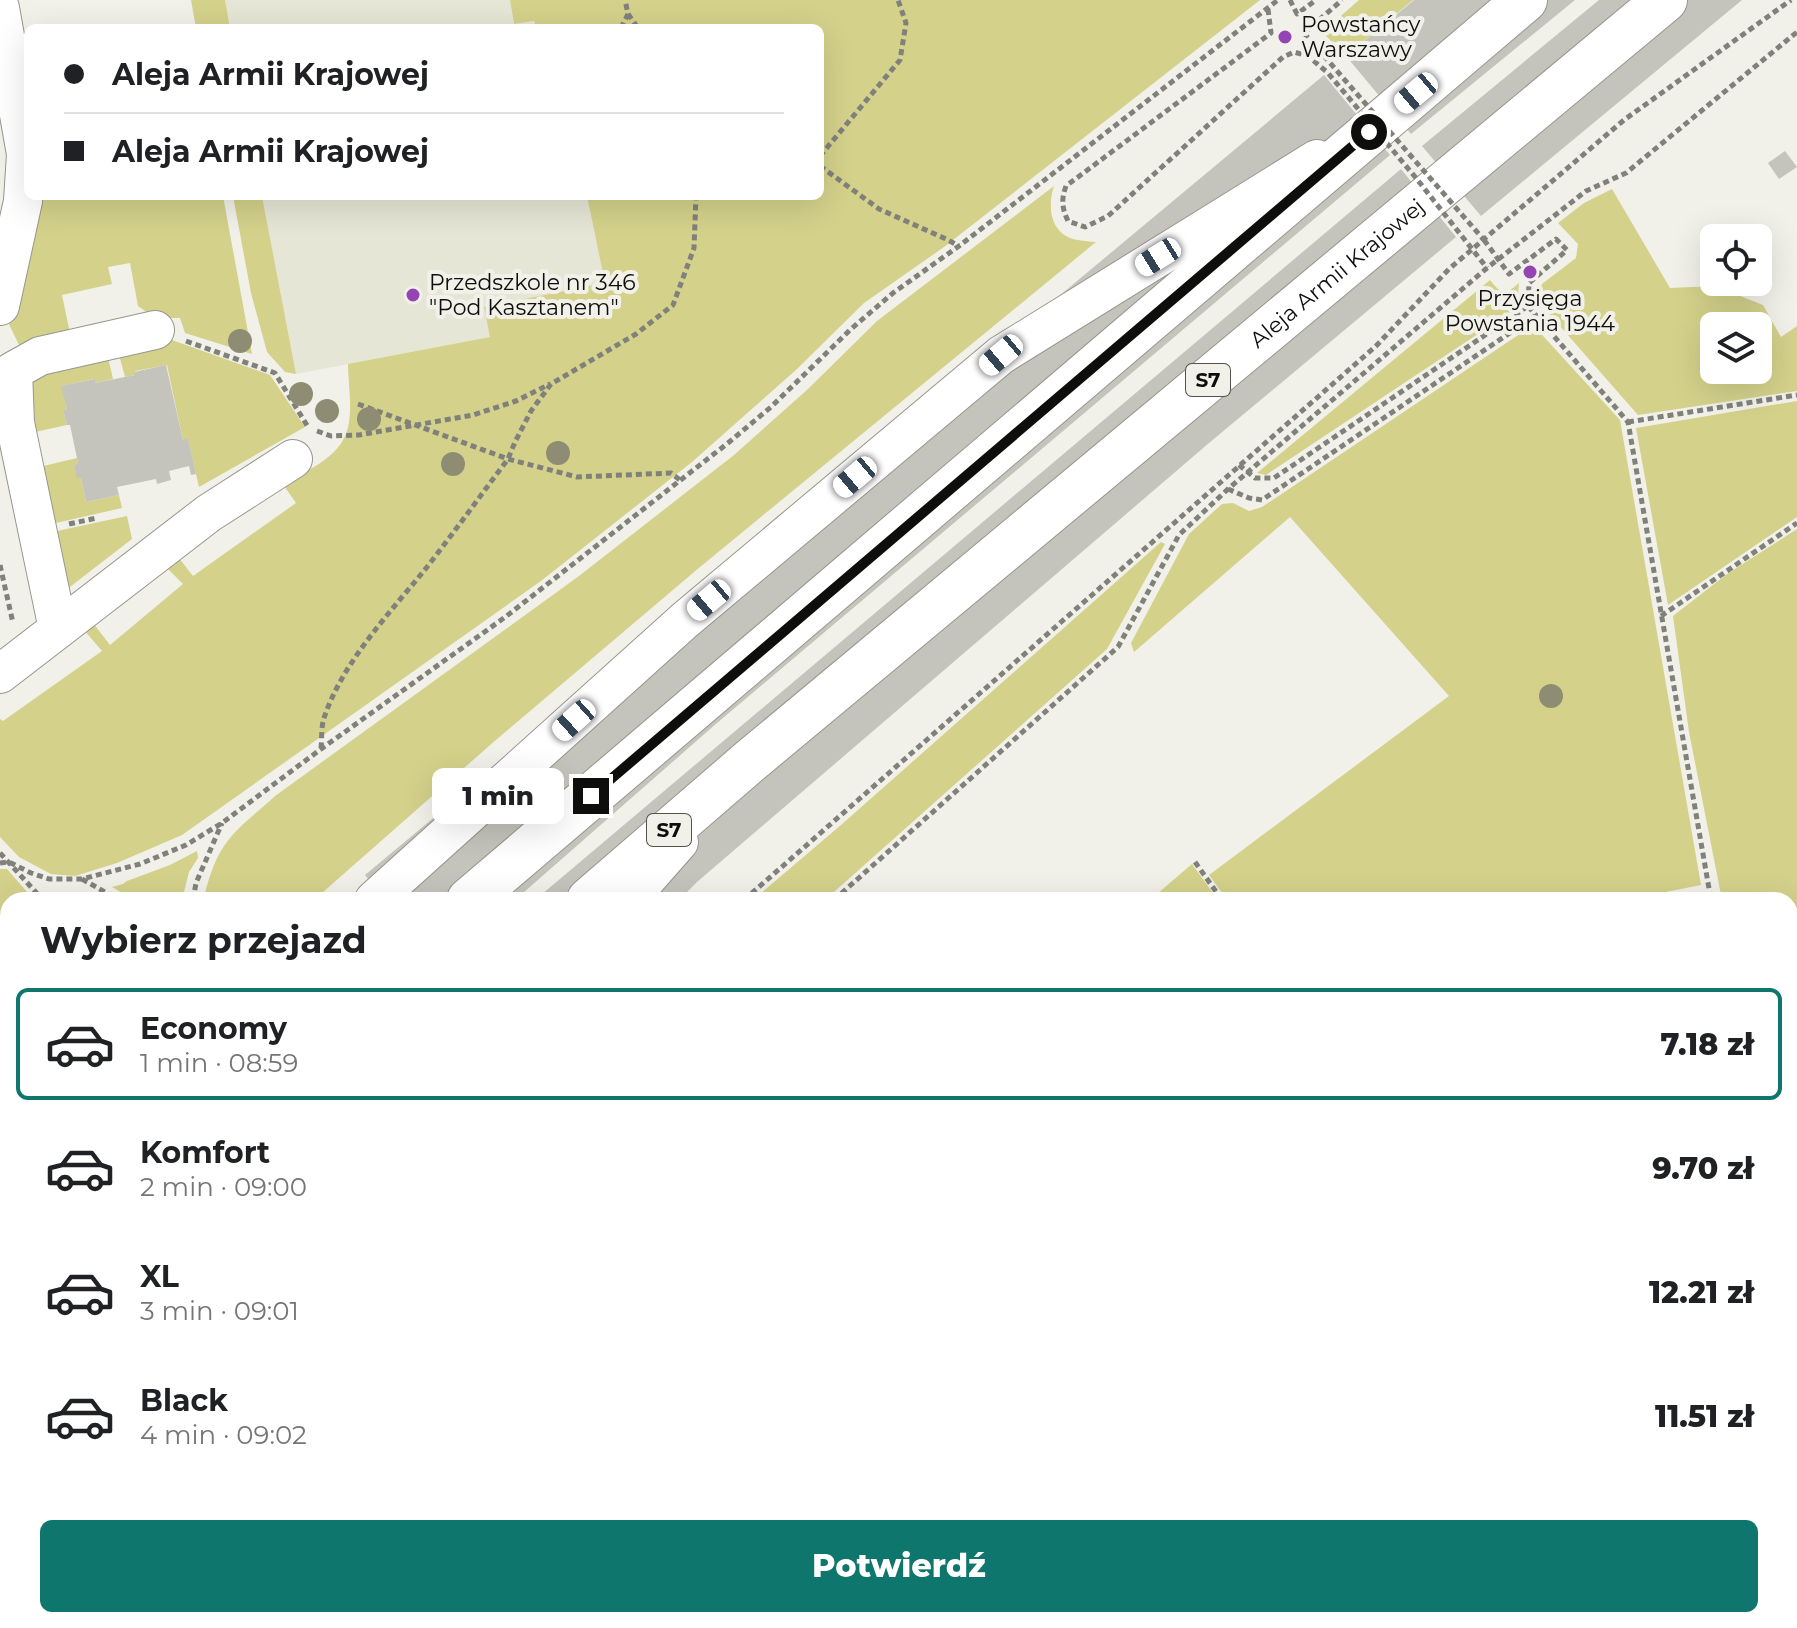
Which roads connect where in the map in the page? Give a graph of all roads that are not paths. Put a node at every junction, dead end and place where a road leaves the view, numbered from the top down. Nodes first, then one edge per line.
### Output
1 (1525, 0) edge
2 (1665, 0) edge
3 (0, 8) edge
4 (1394, 111) junction
5 (24, 138) edge
6 (24, 193) edge
7 (0, 306) edge
8 (155, 330) road end
9 (6, 357) edge
10 (293, 459) dead end
11 (58, 629) junction
12 (0, 674) edge
13 (750, 761) junction
14 (383, 892) edge
15 (478, 892) edge
16 (598, 892) edge
17 (635, 892) edge

1 - 4 highway
2 - 13 highway, Aleja Armii Krajowej / S7
3 - 5 street
4 - 14 street
4 - 15 highway
6 - 7 street
8 - 9 street
9 - 11 street
10 - 11 street
11 - 12 street
13 - 16 highway, Aleja Armii Krajowej / S7
13 - 17 street, Aleja Armii Krajowej

